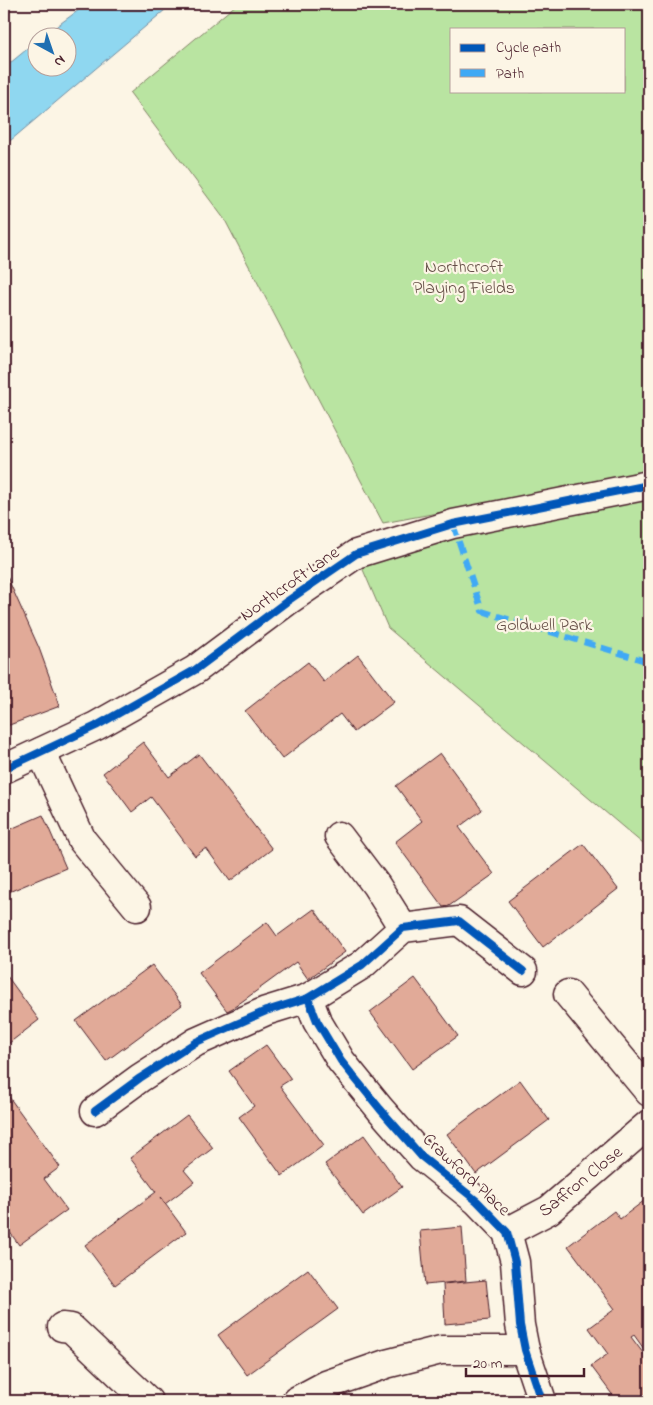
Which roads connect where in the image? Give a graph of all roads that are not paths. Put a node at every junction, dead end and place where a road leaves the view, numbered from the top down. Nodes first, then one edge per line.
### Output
1 (649, 485) edge
2 (41, 752) junction
3 (4, 769) edge
4 (340, 836) dead end
5 (137, 907) dead end
6 (403, 928) junction
7 (523, 971) dead end
8 (568, 994) dead end
9 (308, 998) junction
10 (649, 1092) edge
11 (96, 1111) dead end
12 (649, 1124) edge
13 (508, 1232) junction
14 (62, 1327) dead end
15 (525, 1350) junction
16 (148, 1401) edge
17 (296, 1401) edge
18 (542, 1401) edge

1 - 2 street, Northcroft Lane
2 - 3 street, Northcroft Lane
2 - 5 street
4 - 6 street
6 - 7 street
6 - 9 street
8 - 10 street
9 - 11 street
9 - 13 street, Crawford Place
12 - 13 street, Saffron Close
13 - 15 street, Crawford Place
14 - 16 street
15 - 17 street
15 - 18 street, Crawford Place

